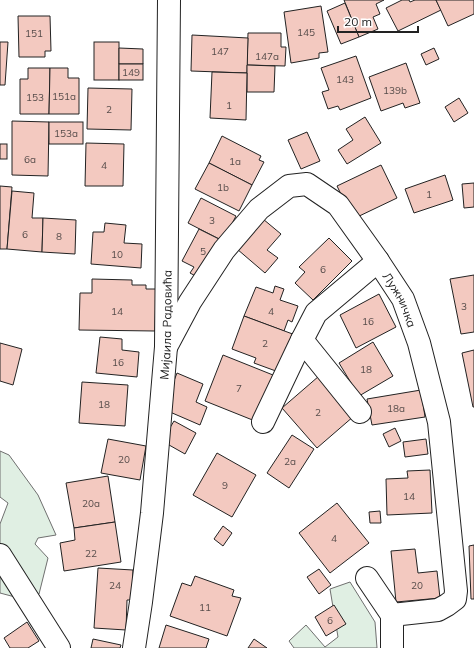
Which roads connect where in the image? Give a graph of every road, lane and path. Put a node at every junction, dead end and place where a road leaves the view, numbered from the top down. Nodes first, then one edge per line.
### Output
1 (169, 0) edge
2 (378, 261) junction
3 (302, 340) junction
4 (166, 347) junction
5 (360, 412) dead end
6 (263, 422) dead end
7 (0, 555) edge
8 (367, 578) dead end
9 (392, 615) junction
10 (59, 648) edge
11 (134, 648) edge
12 (392, 648) edge

1 - 4 street, Мијаила Радовића
2 - 3 street
2 - 4 street, Лужничка
2 - 9 street, Лужничка
3 - 5 street
3 - 6 street
4 - 11 street, Мијаила Радовића
7 - 10 street
8 - 9 street
9 - 12 street

